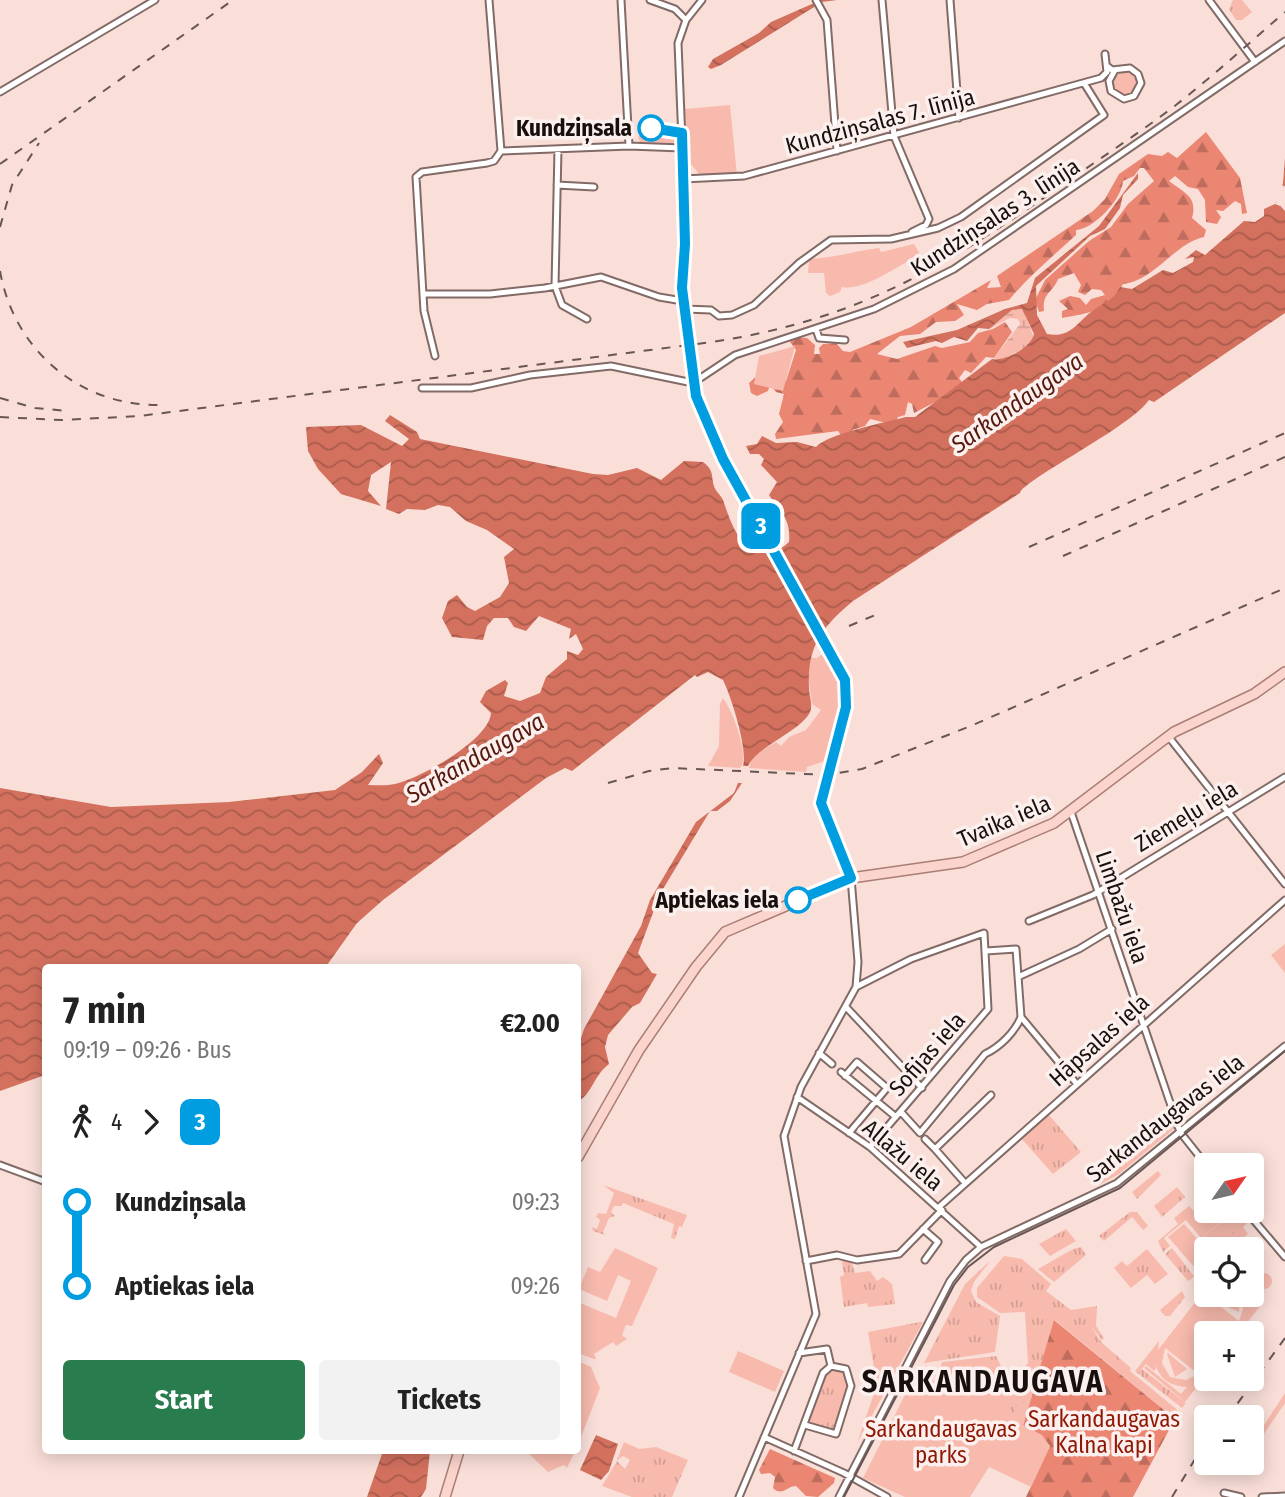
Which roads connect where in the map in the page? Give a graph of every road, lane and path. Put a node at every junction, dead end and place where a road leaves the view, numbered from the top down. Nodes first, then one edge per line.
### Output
1 (155, 0) edge
2 (489, 0) edge
3 (621, 0) edge
4 (650, 0) edge
5 (702, 0) edge
6 (816, 0) edge
7 (883, 0) edge
8 (950, 0) edge
9 (1209, 0) edge
10 (686, 20) junction
11 (1285, 41) edge
12 (1105, 54) dead end
13 (1255, 62) junction
14 (1107, 66) junction
15 (1115, 70) junction
16 (1101, 78) junction
17 (1109, 81) junction
18 (1084, 83) junction
19 (0, 92) edge
20 (959, 118) junction
21 (894, 136) junction
22 (629, 146) junction
23 (558, 149) junction
24 (682, 149) junction
25 (501, 151) junction
26 (837, 151) junction
27 (683, 179) junction
28 (557, 185) junction
29 (594, 187) dead end
30 (907, 236) junction
31 (555, 286) junction
32 (424, 295) junction
33 (683, 305) junction
34 (587, 319) dead end
35 (816, 329) junction
36 (845, 340) dead end
37 (435, 356) dead end
38 (693, 383) junction
39 (422, 388) dead end
40 (1285, 672) edge
41 (1168, 736) junction
42 (1285, 777) edge
43 (1228, 812) junction
44 (1071, 813) junction
45 (851, 878) junction
46 (1285, 884) edge
47 (1098, 890) junction
48 (1285, 901) edge
49 (1029, 920) dead end
50 (1112, 929) junction
51 (986, 951) junction
52 (1018, 977) junction
53 (856, 987) junction
54 (846, 1007) junction
55 (1021, 1017) junction
56 (1143, 1023) junction
57 (1285, 1046) edge
58 (818, 1053) junction
59 (832, 1064) dead end
60 (1076, 1083) junction
61 (922, 1088) junction
62 (991, 1095) dead end
63 (797, 1097) junction
64 (875, 1102) junction
65 (898, 1115) junction
66 (1180, 1132) junction
67 (849, 1133) junction
68 (925, 1139) dead end
69 (870, 1147) junction
70 (935, 1149) junction
71 (581, 1152) edge
72 (1197, 1153) edge
73 (0, 1165) edge
74 (42, 1181) edge
75 (965, 1183) junction
76 (940, 1209) junction
77 (1256, 1223) edge
78 (923, 1229) junction
79 (981, 1247) junction
80 (1285, 1257) edge
81 (925, 1260) dead end
82 (806, 1261) junction
83 (799, 1353) junction
84 (831, 1366) junction
85 (805, 1425) junction
86 (764, 1437) junction
87 (794, 1451) junction
88 (458, 1454) edge
89 (849, 1476) junction
90 (1224, 1493) dead end
91 (1285, 1496) edge
92 (445, 1497) edge
93 (739, 1497) edge
94 (839, 1497) edge
95 (887, 1497) edge
96 (1241, 1497) edge
97 (1262, 1497) edge

1 - 19 street
2 - 25 street
3 - 22 street
4 - 10 street
5 - 10 street
6 - 26 street
7 - 21 street
8 - 20 street
9 - 13 street
10 - 24 street
11 - 13 street, Kundziņsalas 3. līnija
12 - 14 street
13 - 35 street, Kundziņsalas 3. līnija
14 - 15 street
14 - 16 street
15 - 17 street
15 - 17 street
16 - 17 street
16 - 18 street, Kundziņsalas 7. līnija
18 - 20 street, Kundziņsalas 7. līnija
18 - 30 street
20 - 21 street, Kundziņsalas 7. līnija
21 - 26 street, Kundziņsalas 7. līnija
21 - 30 street
22 - 23 street
22 - 24 street
23 - 25 street
23 - 28 street
24 - 27 street
25 - 32 street
26 - 27 street, Kundziņsalas 7. līnija
27 - 33 street
28 - 29 street
28 - 31 street
30 - 33 street
31 - 32 street
31 - 33 street
31 - 34 street
32 - 37 street
33 - 38 street
35 - 36 street
35 - 38 street, Kundziņsalas 3. līnija
38 - 39 street
38 - 45 street
40 - 41 main road, Tvaika iela
41 - 43 street
41 - 44 main road, Tvaika iela
42 - 43 street, Ziemeļu iela
43 - 46 street
43 - 47 street, Ziemeļu iela
44 - 45 main road, Tvaika iela
44 - 47 street, Limbažu iela
45 - 53 street
45 - 71 main road, Tvaika iela
47 - 49 street, Ziemeļu iela
47 - 50 street, Limbažu iela
48 - 56 street, Hāpsalas iela
50 - 52 street
50 - 56 street, Limbažu iela
51 - 52 street
51 - 53 street, Sofijas iela
51 - 61 street, Sofijas iela
52 - 55 street
53 - 54 street
54 - 58 street
54 - 61 street
55 - 60 street
55 - 65 street
56 - 60 street, Hāpsalas iela
56 - 66 street, Limbažu iela
57 - 66 street, Sarkandaugavas iela
58 - 59 street
58 - 63 street
60 - 75 street, Hāpsalas iela
61 - 65 street, Sofijas iela
62 - 70 street
63 - 67 street, Allažu iela
63 - 82 street
64 - 64 street
64 - 65 street
64 - 67 street
65 - 69 street, Sofijas iela
66 - 72 street, Limbažu iela
66 - 79 street, Sarkandaugavas iela
67 - 69 street, Allažu iela
68 - 70 street
69 - 76 street, Allažu iela
70 - 75 street
73 - 74 street
75 - 76 street, Hāpsalas iela
76 - 78 street, Hāpsalas iela
76 - 79 street, Allažu iela
77 - 80 street
78 - 81 street
78 - 82 street, Hāpsalas iela
79 - 89 street, Sarkandaugavas iela
82 - 83 street
83 - 84 street
83 - 86 street
84 - 85 street
84 - 85 street
85 - 87 street
86 - 87 street
86 - 93 street
87 - 89 street
88 - 92 main road
89 - 94 street, Sarkandaugavas iela
89 - 95 street
90 - 96 street
91 - 97 street

